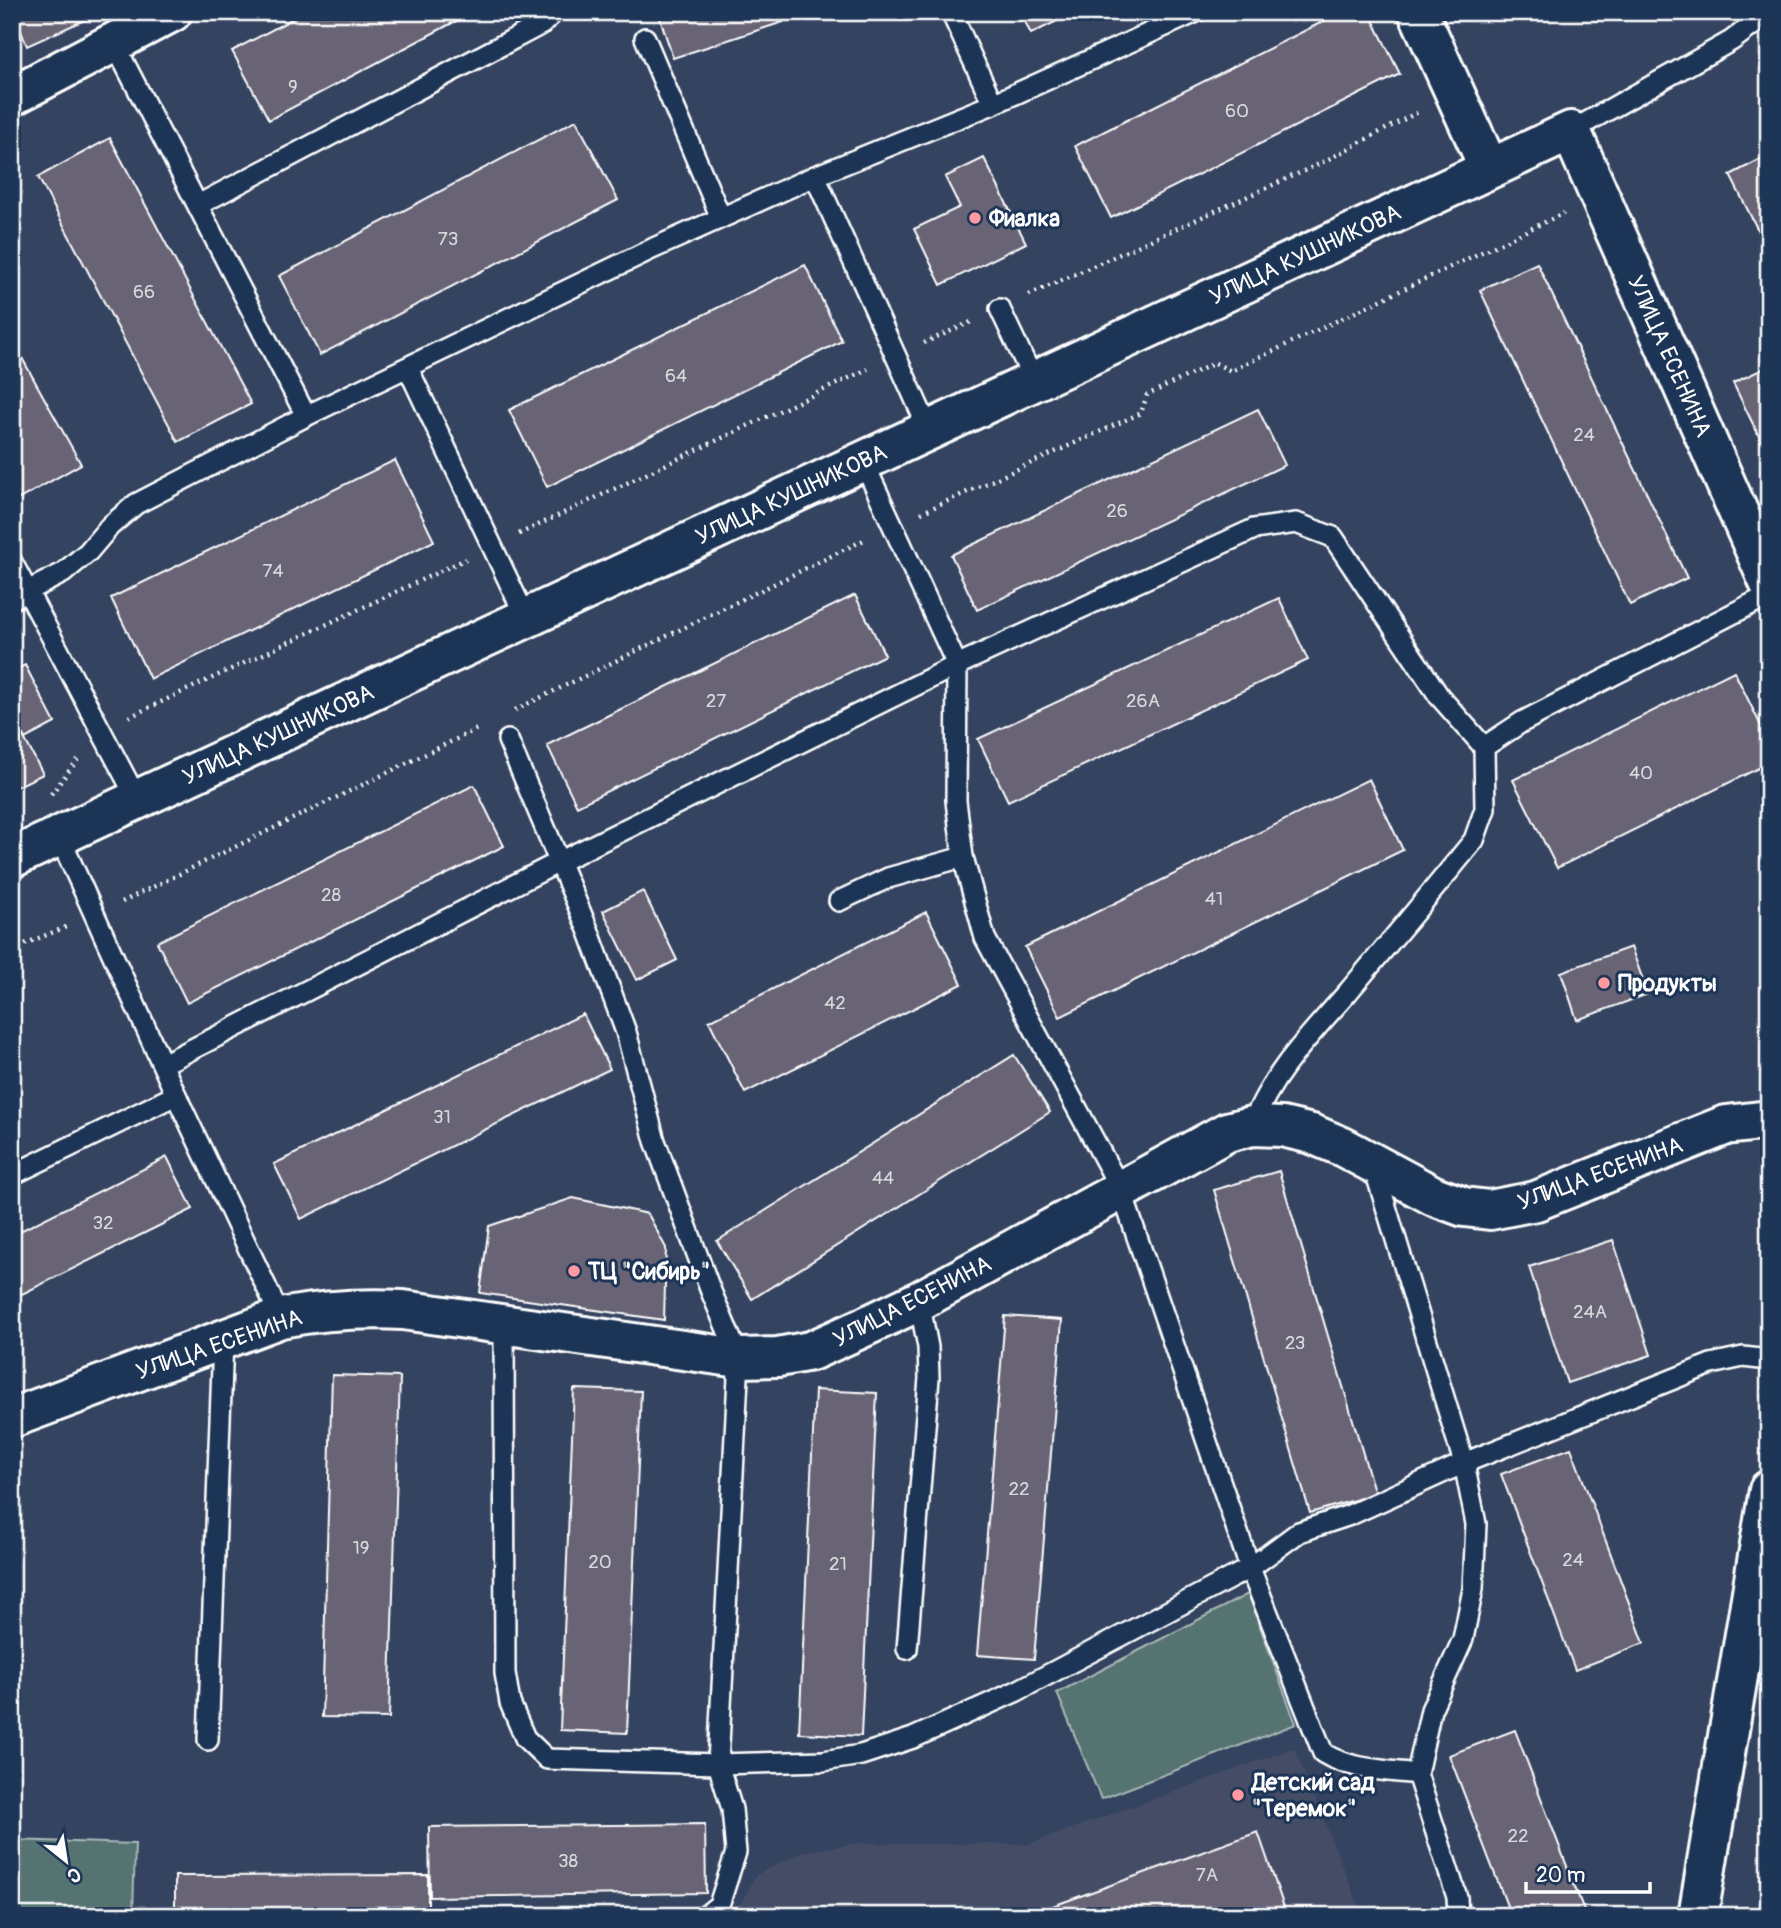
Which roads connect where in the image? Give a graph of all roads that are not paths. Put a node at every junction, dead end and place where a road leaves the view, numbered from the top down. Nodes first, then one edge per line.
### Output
1 (172, 12) edge
2 (554, 12) edge
3 (951, 12) edge
4 (1196, 12) edge
5 (1418, 12) edge
6 (1769, 13) edge
7 (645, 38) dead end
8 (114, 43) junction
9 (12, 96) edge
10 (993, 104) junction
11 (1571, 131) junction
12 (1489, 169) junction
13 (816, 176) junction
14 (198, 205) junction
15 (721, 218) junction
16 (1000, 309) road end
17 (408, 368) junction
18 (1034, 380) junction
19 (306, 416) junction
20 (929, 430) junction
21 (863, 461) junction
22 (12, 562) edge
23 (1769, 582) edge
24 (20, 595) edge
25 (1769, 595) edge
26 (526, 618) junction
27 (957, 665) junction
28 (508, 740) dead end
29 (1484, 747) junction
30 (137, 799) junction
31 (59, 836) junction
32 (962, 857) junction
33 (12, 858) edge
34 (559, 862) junction
35 (839, 901) dead end
36 (163, 1064) junction
37 (176, 1096) junction
38 (1769, 1120) edge
39 (1252, 1126) junction
40 (1373, 1163) junction
41 (12, 1175) edge
42 (1121, 1190) junction
43 (919, 1301) junction
44 (281, 1318) junction
45 (504, 1323) junction
46 (223, 1340) junction
47 (739, 1358) junction
48 (1769, 1360) edge
49 (12, 1418) edge
50 (1464, 1462) junction
51 (1769, 1490) edge
52 (1250, 1568) junction
53 (907, 1649) dead end
54 (208, 1740) dead end
55 (719, 1764) junction
56 (1417, 1774) junction
57 (705, 1916) edge
58 (1458, 1916) edge
59 (1698, 1916) edge

1 - 8 street
2 - 14 lane
3 - 10 lane
4 - 10 lane
5 - 12 street
6 - 11 lane
7 - 15 lane
8 - 9 street
8 - 14 lane
10 - 13 lane
11 - 12 street, УЛИЦА КУШНИКОВА
11 - 23 street, УЛИЦА ЕСЕНИНА
12 - 18 street, УЛИЦА КУШНИКОВА
13 - 15 lane
13 - 20 lane
14 - 19 lane
15 - 17 lane
16 - 18 lane
17 - 19 lane
17 - 26 lane
18 - 20 street, УЛИЦА КУШНИКОВА
19 - 24 lane
20 - 21 street, УЛИЦА КУШНИКОВА
21 - 26 street, УЛИЦА КУШНИКОВА
21 - 27 lane
22 - 24 lane
24 - 30 lane
25 - 29 lane
26 - 30 street, УЛИЦА КУШНИКОВА
27 - 29 lane
27 - 32 lane
27 - 34 lane
28 - 34 lane
29 - 39 lane
30 - 31 street, УЛИЦА КУШНИКОВА
31 - 33 street, УЛИЦА КУШНИКОВА
31 - 36 lane
32 - 35 lane
32 - 42 lane
34 - 36 lane
34 - 47 lane
36 - 37 lane
37 - 41 lane
37 - 44 lane
38 - 40 street, УЛИЦА ЕСЕНИНА
39 - 40 street, УЛИЦА ЕСЕНИНА
39 - 42 street, УЛИЦА ЕСЕНИНА
40 - 50 lane
42 - 43 street, УЛИЦА ЕСЕНИНА
42 - 52 lane
43 - 47 street, УЛИЦА ЕСЕНИНА
43 - 53 lane
44 - 45 street, УЛИЦА ЕСЕНИНА
44 - 46 street, УЛИЦА ЕСЕНИНА
45 - 47 street, УЛИЦА ЕСЕНИНА
45 - 55 lane
46 - 49 street, УЛИЦА ЕСЕНИНА
46 - 54 lane
47 - 55 lane
48 - 50 lane
50 - 52 lane
50 - 56 lane
51 - 59 street
52 - 55 lane
52 - 56 lane
55 - 57 lane
56 - 58 lane

